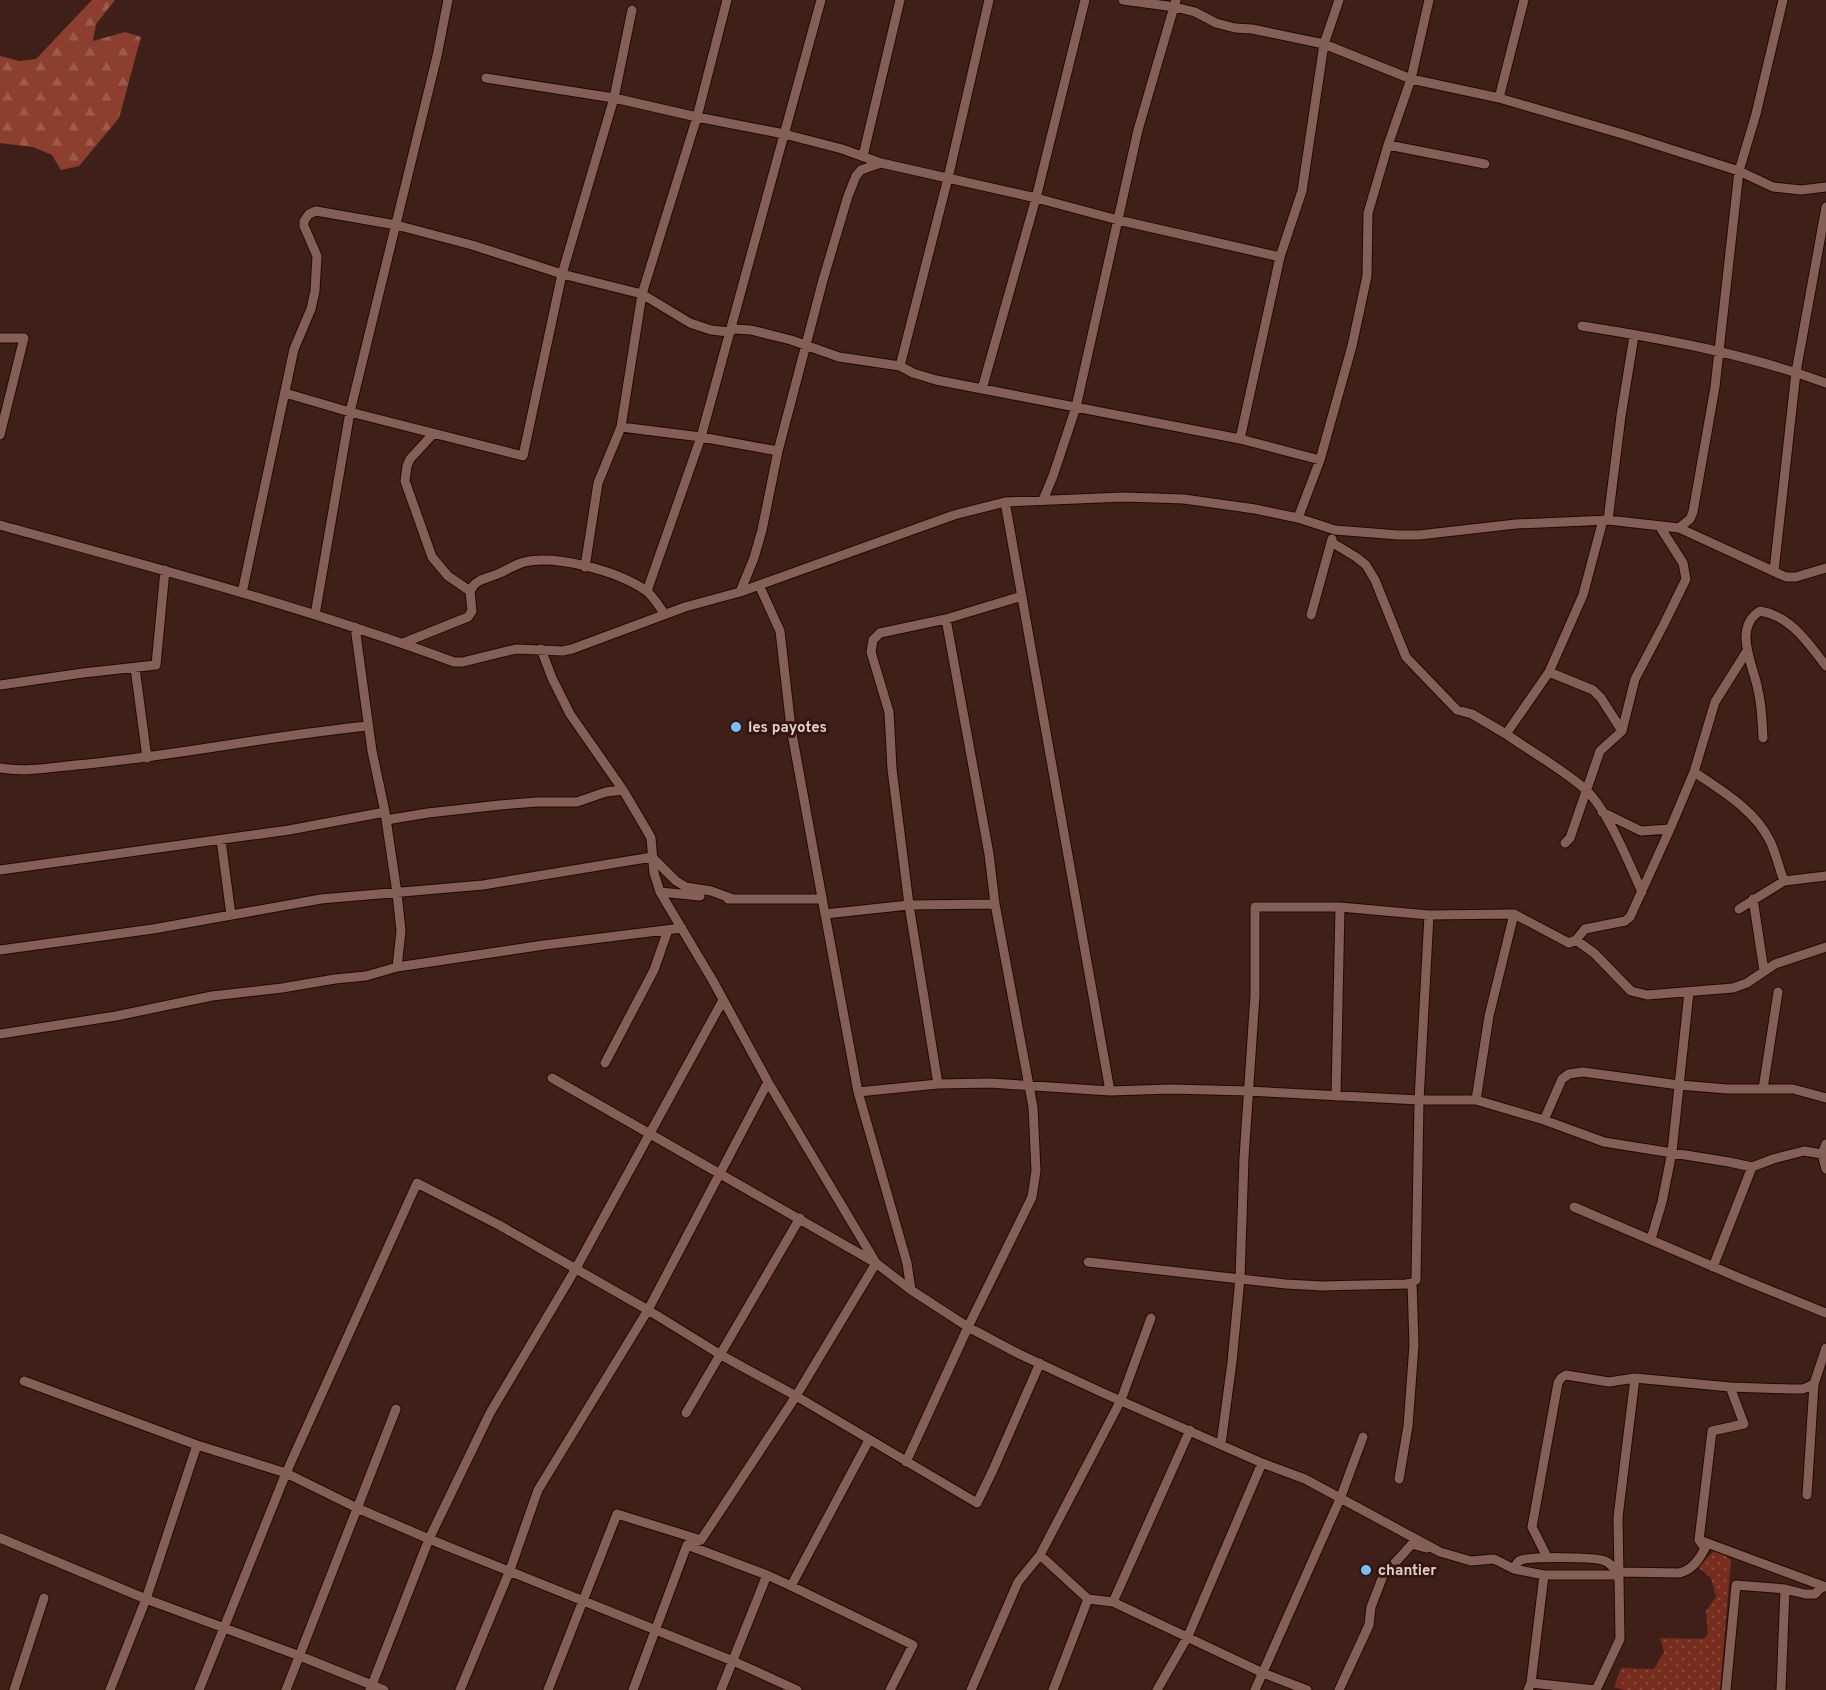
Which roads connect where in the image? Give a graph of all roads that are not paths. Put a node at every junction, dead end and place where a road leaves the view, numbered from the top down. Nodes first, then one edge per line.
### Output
1 (448, 0) edge
2 (727, 0) edge
3 (820, 0) edge
4 (900, 0) edge
5 (989, 0) edge
6 (1085, 0) edge
7 (1123, 0) edge
8 (1339, 0) edge
9 (1429, 0) edge
10 (1524, 0) edge
11 (1784, 0) edge
12 (1176, 4) edge
13 (632, 10) dead end
14 (1324, 44) junction
15 (486, 78) dead end
16 (1411, 79) junction
17 (614, 98) junction
18 (1499, 98) junction
19 (697, 117) junction
20 (784, 134) junction
21 (1388, 145) junction
22 (863, 156) junction
23 (881, 163) junction
24 (1485, 164) dead end
25 (1739, 171) junction
26 (948, 178) junction
27 (1826, 187) edge
28 (1036, 198) junction
29 (1826, 207) edge
30 (1118, 220) junction
31 (396, 225) junction
32 (1280, 257) junction
33 (561, 274) junction
34 (642, 294) junction
35 (1582, 327) dead end
36 (729, 332) junction
37 (1634, 336) junction
38 (0, 338) edge
39 (806, 346) junction
40 (1718, 350) junction
41 (900, 366) junction
42 (1796, 372) junction
43 (1826, 383) edge
44 (982, 389) junction
45 (285, 393) junction
46 (1076, 407) junction
47 (350, 412) junction
48 (621, 427) junction
49 (433, 434) junction
50 (0, 435) edge
51 (700, 437) junction
52 (1240, 439) junction
53 (778, 452) junction
54 (1320, 460) junction
55 (1043, 500) junction
56 (1005, 502) junction
57 (1298, 518) junction
58 (1605, 520) junction
59 (0, 525) edge
60 (1660, 527) junction
61 (1679, 528) junction
62 (1335, 530) junction
63 (1331, 542) junction
64 (585, 567) junction
65 (1826, 568) edge
66 (165, 570) junction
67 (1774, 571) junction
68 (759, 585) junction
69 (470, 591) junction
70 (647, 591) junction
71 (740, 592) junction
72 (242, 593) junction
73 (1022, 596) junction
74 (315, 615) junction
75 (665, 615) junction
76 (1311, 615) dead end
77 (946, 619) junction
78 (355, 627) junction
79 (403, 643) junction
80 (542, 649) junction
81 (1747, 651) junction
82 (1826, 666) edge
83 (135, 668) junction
84 (1549, 672) junction
85 (0, 685) edge
86 (368, 726) junction
87 (1622, 731) junction
88 (1506, 734) junction
89 (1763, 738) dead end
90 (147, 758) junction
91 (0, 768) edge
92 (1694, 772) junction
93 (623, 790) junction
94 (1587, 791) junction
95 (1602, 812) junction
96 (386, 816) junction
97 (1670, 829) junction
98 (221, 840) junction
99 (1564, 843) dead end
100 (652, 857) junction
101 (0, 870) edge
102 (1826, 876) edge
103 (1784, 881) junction
104 (660, 892) junction
105 (1642, 892) junction
106 (397, 893) junction
107 (1753, 898) junction
108 (733, 899) junction
109 (822, 899) junction
110 (995, 904) junction
111 (909, 905) junction
112 (1340, 907) junction
113 (1739, 909) dead end
114 (1514, 914) junction
115 (231, 915) junction
116 (825, 915) junction
117 (1429, 915) junction
118 (682, 928) junction
119 (668, 930) junction
120 (1576, 940) junction
121 (1826, 947) edge
122 (0, 951) edge
123 (397, 967) junction
124 (1764, 971) junction
125 (1689, 992) junction
126 (1778, 992) dead end
127 (723, 1000) junction
128 (0, 1034) edge
129 (605, 1063) dead end
130 (552, 1078) dead end
131 (768, 1082) junction
132 (938, 1084) junction
133 (1028, 1085) junction
134 (1679, 1085) junction
135 (1763, 1089) junction
136 (1110, 1091) junction
137 (1248, 1091) junction
138 (858, 1092) junction
139 (1336, 1096) junction
140 (1826, 1098) edge
141 (1419, 1100) junction
142 (1476, 1100) junction
143 (1544, 1120) junction
144 (650, 1134) junction
145 (1826, 1144) edge
146 (1672, 1152) junction
147 (1822, 1154) junction
148 (1752, 1167) junction
149 (1826, 1168) edge
150 (720, 1174) junction
151 (1574, 1207) dead end
152 (800, 1218) junction
153 (1651, 1239) junction
154 (1088, 1262) dead end
155 (876, 1263) junction
156 (1713, 1267) junction
157 (575, 1270) junction
158 (1240, 1278) junction
159 (1412, 1283) junction
160 (911, 1290) junction
161 (648, 1310) junction
162 (1826, 1313) edge
163 (1151, 1318) dead end
164 (968, 1328) junction
165 (1826, 1348) edge
166 (721, 1355) junction
167 (1040, 1363) junction
168 (1635, 1378) junction
169 (24, 1381) dead end
170 (1814, 1384) junction
171 (1730, 1387) junction
172 (796, 1396) junction
173 (1121, 1400) junction
174 (396, 1409) dead end
175 (686, 1413) dead end
176 (1190, 1430) junction
177 (1363, 1437) dead end
178 (869, 1440) junction
179 (1221, 1444) junction
180 (197, 1445) junction
181 (906, 1462) junction
182 (1262, 1463) junction
183 (286, 1473) junction
184 (1399, 1479) dead end
185 (1808, 1496) dead end
186 (1340, 1499) junction
187 (357, 1508) junction
188 (0, 1538) edge
189 (429, 1539) junction
190 (701, 1540) junction
191 (1699, 1540) junction
192 (687, 1545) junction
193 (1440, 1552) junction
194 (1040, 1555) junction
195 (1547, 1557) junction
196 (1514, 1569) junction
197 (510, 1570) junction
198 (1619, 1573) junction
199 (767, 1575) junction
200 (1544, 1575) junction
201 (791, 1586) junction
202 (1824, 1586) edge
203 (1785, 1589) junction
204 (44, 1598) dead end
205 (147, 1599) junction
206 (1088, 1599) junction
207 (583, 1600) junction
208 (1113, 1602) junction
209 (225, 1627) junction
210 (657, 1631) junction
211 (1188, 1636) junction
212 (300, 1656) junction
213 (733, 1661) junction
214 (1263, 1673) junction
215 (1530, 1686) edge
216 (371, 1687) edge
217 (14, 1690) edge
218 (110, 1690) edge
219 (199, 1690) edge
220 (286, 1690) edge
221 (384, 1690) edge
222 (460, 1690) edge
223 (548, 1690) edge
224 (633, 1690) edge
225 (721, 1690) edge
226 (797, 1690) edge
227 (891, 1690) edge
228 (971, 1690) edge
229 (1053, 1690) edge
230 (1158, 1690) edge
231 (1255, 1690) edge
232 (1307, 1690) edge
233 (1339, 1690) edge
234 (1596, 1690) edge
235 (1726, 1690) edge
236 (1782, 1690) edge

1 - 31 street
2 - 19 street
3 - 20 street
4 - 22 street
5 - 26 street
6 - 28 street
7 - 12 street
8 - 14 street
9 - 16 street
10 - 18 street
11 - 25 street
12 - 14 street
12 - 30 street
13 - 17 street
14 - 16 street
14 - 32 street
15 - 17 street
16 - 18 street
16 - 21 street
17 - 19 street
17 - 33 street
18 - 25 street
19 - 20 street
19 - 34 street
20 - 22 street
20 - 36 street
21 - 24 street
21 - 54 street
22 - 23 street
23 - 26 street
23 - 39 street
25 - 27 street
25 - 40 street
26 - 28 street
26 - 41 street
28 - 30 street
28 - 44 street
29 - 42 street
30 - 32 street
30 - 46 street
31 - 33 street
31 - 45 street
31 - 47 street
32 - 52 street
33 - 34 street
33 - 49 street
34 - 36 street
34 - 48 street
35 - 37 street
36 - 39 street
36 - 51 street
37 - 40 street
37 - 58 street
38 - 50 street
39 - 41 street
39 - 53 street
40 - 42 street
40 - 61 street
41 - 44 street
42 - 43 street
42 - 67 street
44 - 46 street
45 - 47 street
45 - 72 street
46 - 52 street
46 - 55 street
47 - 49 street
47 - 74 street
48 - 51 street
48 - 64 street
49 - 69 street
51 - 53 street
51 - 70 street
52 - 54 street
53 - 71 street
54 - 57 street
55 - 56 street
55 - 57 street
56 - 68 street
56 - 73 street
57 - 62 street
58 - 60 street
58 - 62 street
58 - 84 street
59 - 66 street
60 - 61 street
60 - 87 street
61 - 67 street
62 - 63 street
63 - 76 street
63 - 88 street
64 - 69 street
64 - 70 street
65 - 67 street
66 - 72 street
66 - 83 street
68 - 71 street
68 - 109 street
69 - 79 street
70 - 75 street
71 - 75 street
72 - 74 street
73 - 77 street
73 - 136 street
74 - 78 street
75 - 80 street
77 - 110 street
77 - 111 street
78 - 79 street
78 - 86 street
79 - 80 street
80 - 93 street
81 - 82 street
81 - 89 street
81 - 92 street
83 - 85 street
83 - 90 street
84 - 87 street
84 - 88 street
86 - 90 street
86 - 96 street
87 - 94 street
88 - 94 street
90 - 91 street
92 - 97 street
92 - 103 street
93 - 96 street
93 - 100 street
94 - 95 street
94 - 99 street
95 - 97 street
95 - 105 street
96 - 98 street
96 - 106 street
97 - 105 street
98 - 101 street
98 - 115 street
100 - 104 street
100 - 106 street
100 - 108 street
102 - 103 street
103 - 107 street
104 - 108 street
104 - 118 street
105 - 120 street
106 - 115 street
106 - 123 street
107 - 113 street
107 - 124 street
108 - 109 street
109 - 116 street
110 - 111 street
110 - 133 street
111 - 116 street
111 - 132 street
112 - 117 street
112 - 137 street
112 - 139 street
114 - 117 street
114 - 120 street
114 - 142 street
115 - 122 street
116 - 138 street
117 - 141 street
118 - 119 street
118 - 127 street
119 - 123 street
119 - 129 street
120 - 125 street
121 - 124 street
123 - 128 street
124 - 125 street
125 - 134 street
126 - 135 street
127 - 131 street
127 - 144 street
130 - 144 street
131 - 150 street
131 - 155 street
132 - 133 street
132 - 138 street
133 - 136 street
133 - 164 street
134 - 135 street
134 - 143 street
134 - 146 street
135 - 140 street
136 - 137 street
137 - 139 street
137 - 158 street
138 - 160 street
139 - 141 street
141 - 142 street
141 - 159 street
142 - 143 street
143 - 146 street
144 - 150 street
144 - 157 street
145 - 147 street
146 - 148 street
146 - 153 street
147 - 148 street
147 - 149 street
148 - 156 street
150 - 152 street
150 - 161 street
151 - 153 street
152 - 155 street
152 - 166 street
153 - 156 street
154 - 158 street
155 - 160 street
155 - 172 street
156 - 162 street
157 - 161 street
157 - 183 street
157 - 189 street
158 - 159 street
158 - 179 street
159 - 184 street
160 - 164 street
161 - 166 street
161 - 197 street
163 - 173 street
164 - 167 street
164 - 181 street
165 - 170 street
166 - 172 street
166 - 175 street
167 - 173 street
167 - 181 street
168 - 171 street
168 - 195 street
168 - 198 street
169 - 180 street
170 - 171 street
170 - 185 street
171 - 191 street
172 - 178 street
172 - 190 street
173 - 176 street
173 - 194 street
174 - 187 street
176 - 179 street
176 - 208 street
177 - 186 street
178 - 181 street
178 - 201 street
179 - 182 street
180 - 183 street
180 - 205 street
182 - 186 street
182 - 211 street
183 - 187 street
183 - 209 street
186 - 193 street
186 - 214 street
187 - 189 street
187 - 212 street
188 - 205 street
189 - 197 street
189 - 216 street
190 - 192 street
190 - 207 street
191 - 198 street
191 - 202 street
192 - 199 street
192 - 210 street
193 - 196 street
193 - 233 street
194 - 206 street
194 - 228 street
195 - 196 street
195 - 198 street
196 - 200 street
197 - 207 street
197 - 222 street
198 - 200 street
198 - 234 street
199 - 201 street
199 - 213 street
200 - 215 street
201 - 227 street
202 - 203 street
203 - 235 street
203 - 236 street
204 - 217 street
205 - 209 street
205 - 218 street
206 - 208 street
206 - 229 street
207 - 210 street
207 - 223 street
208 - 211 street
209 - 212 street
209 - 219 street
210 - 213 street
210 - 224 street
211 - 214 street
211 - 230 street
212 - 216 street
212 - 220 street
213 - 225 street
213 - 226 street
214 - 231 street
214 - 232 street
215 - 234 street
216 - 221 street

